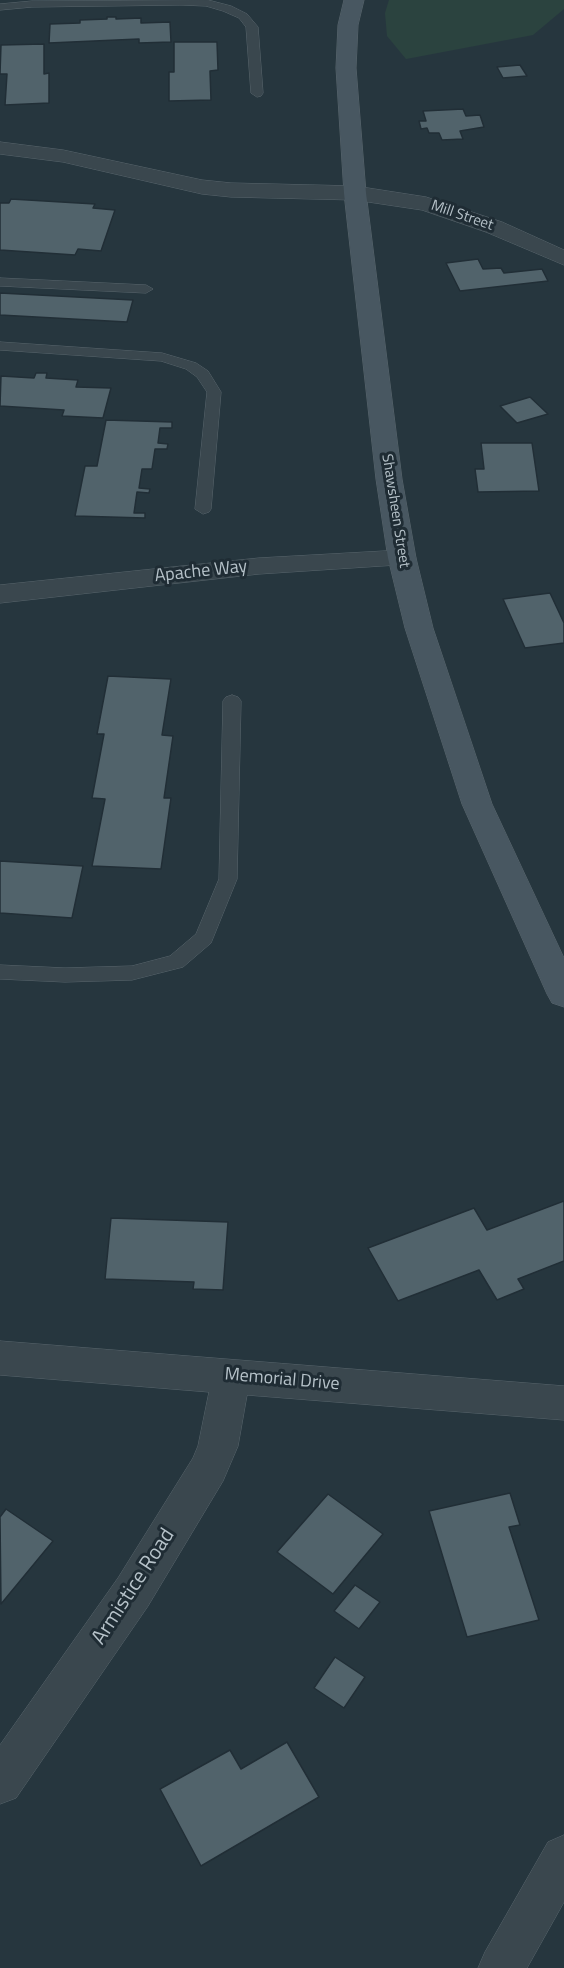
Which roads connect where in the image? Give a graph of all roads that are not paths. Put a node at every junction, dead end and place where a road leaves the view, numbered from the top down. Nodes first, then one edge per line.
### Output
1 (354, 0) edge
2 (0, 7) edge
3 (257, 93) dead end
4 (0, 148) edge
5 (355, 193) junction
6 (564, 258) edge
7 (0, 282) edge
8 (146, 289) dead end
9 (0, 346) edge
10 (203, 509) dead end
11 (402, 558) junction
12 (0, 594) edge
13 (232, 701) dead end
14 (0, 972) edge
15 (564, 994) edge
16 (0, 1358) edge
17 (231, 1376) junction
18 (564, 1403) edge
19 (0, 1782) edge
20 (564, 1858) edge
21 (501, 1968) edge

1 - 5 main road, Shawsheen Street
2 - 3 lane
4 - 5 street
5 - 6 street, Mill Street
5 - 11 main road, Shawsheen Street
7 - 8 lane
9 - 10 lane
11 - 12 street, Apache Way
11 - 15 main road, Shawsheen Street
13 - 14 lane
16 - 17 street, Memorial Drive
17 - 18 street, Memorial Drive
17 - 19 street, Armistice Road
20 - 21 street

